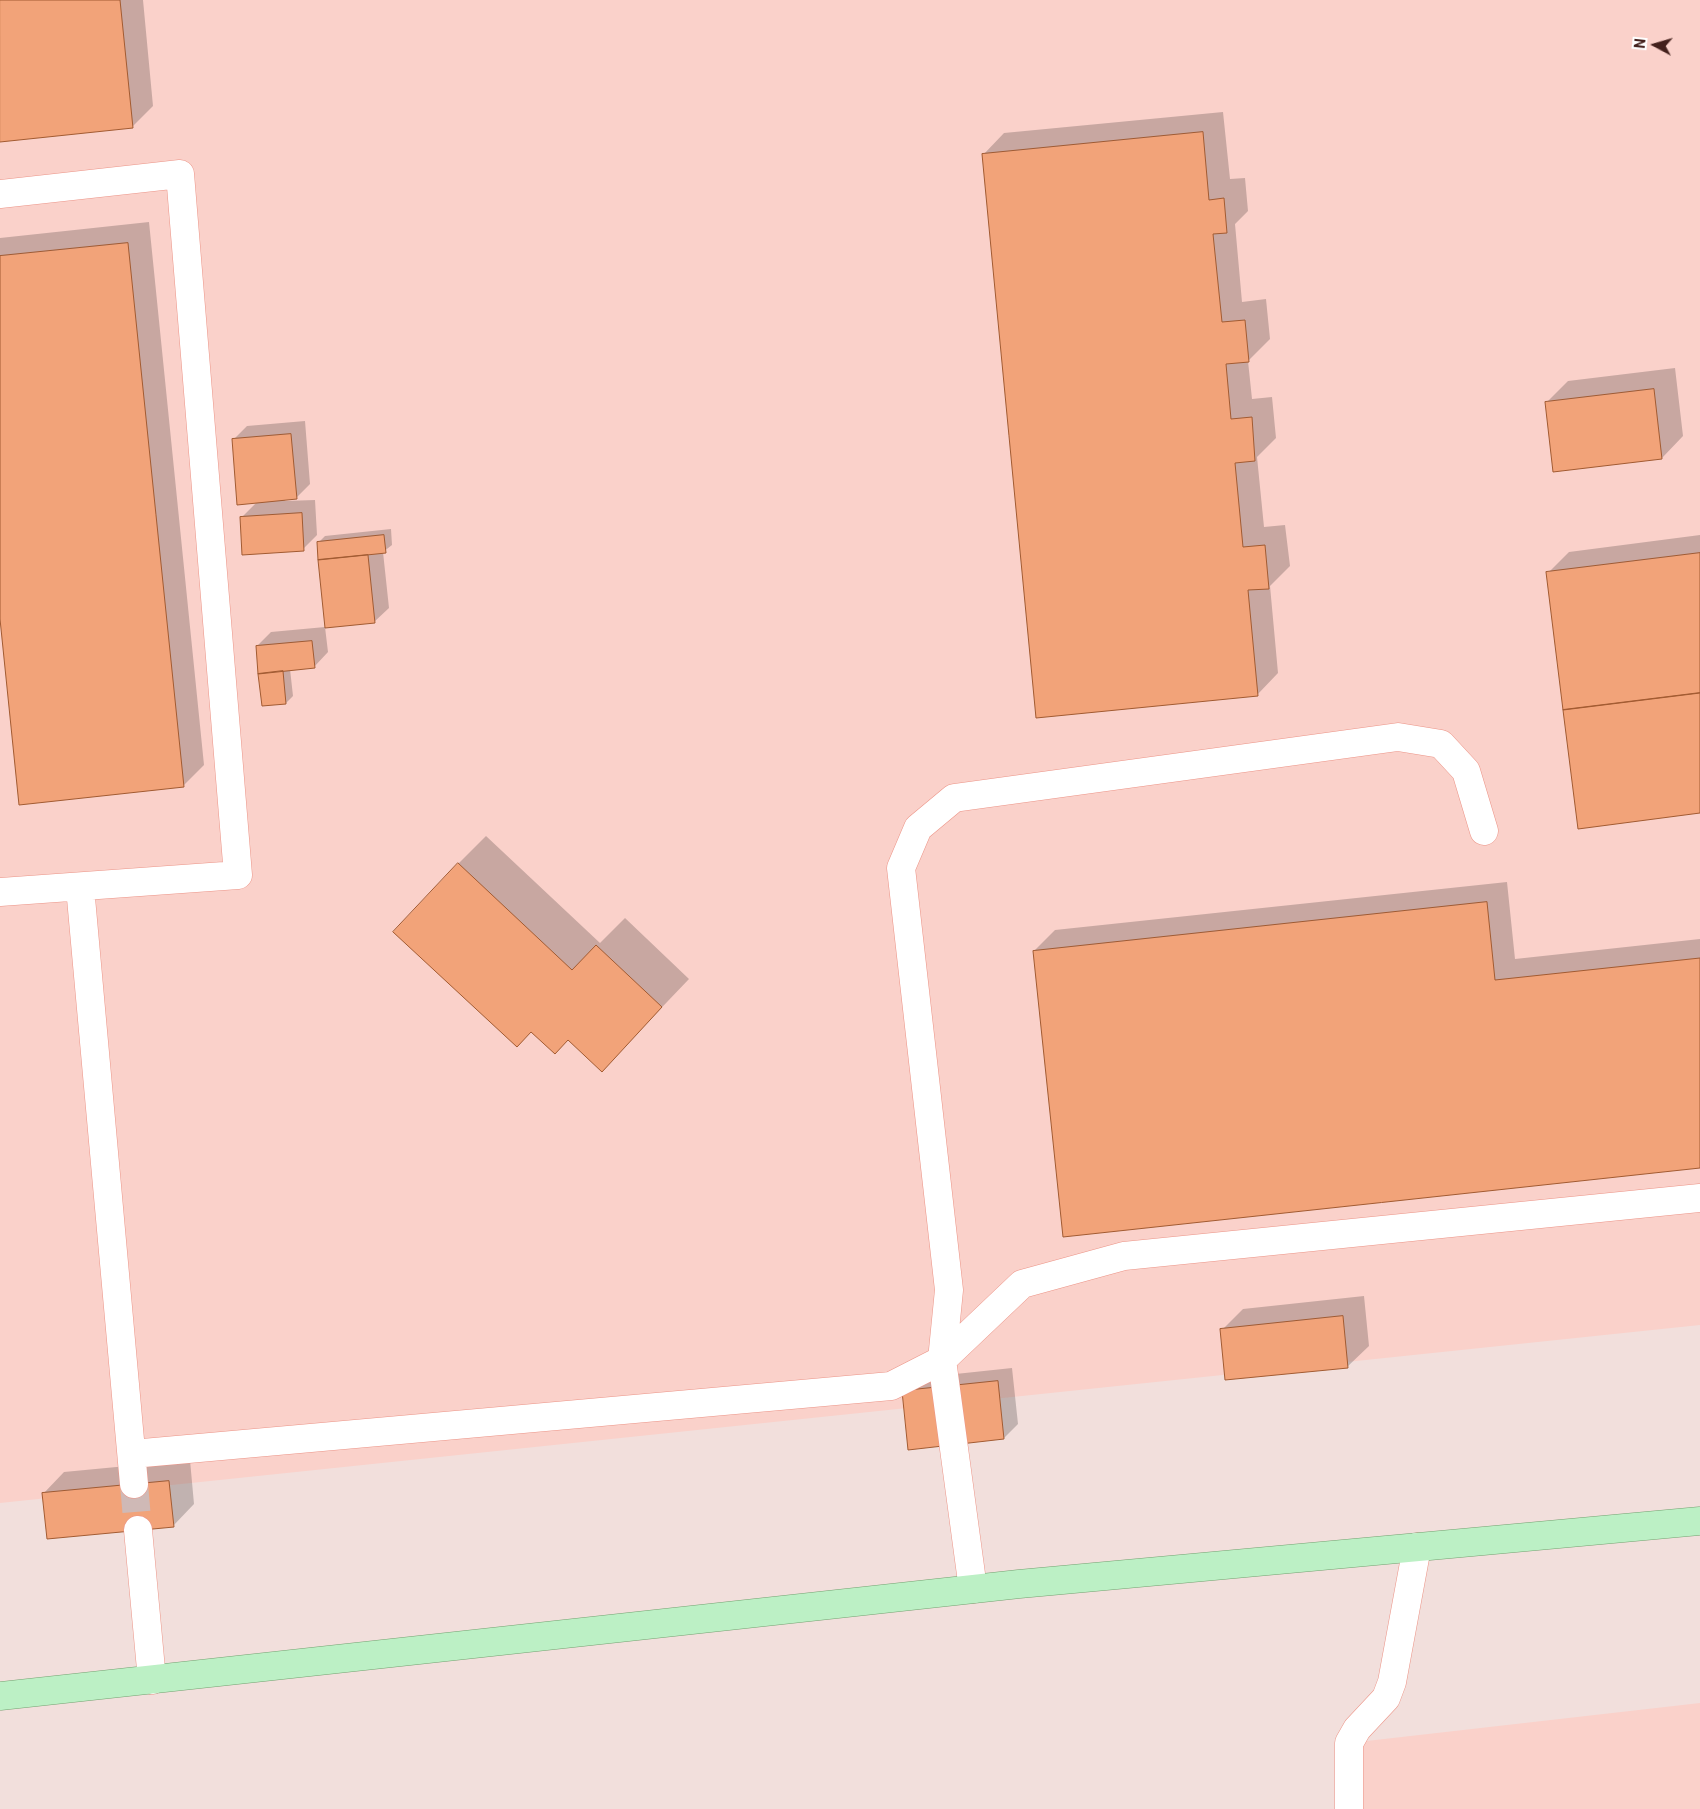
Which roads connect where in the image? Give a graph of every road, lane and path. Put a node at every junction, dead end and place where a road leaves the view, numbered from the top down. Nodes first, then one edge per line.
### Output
1 (0, 194) edge
2 (1484, 831) dead end
3 (80, 887) junction
4 (0, 892) edge
5 (1700, 1198) edge
6 (942, 1360) junction
7 (132, 1454) junction
8 (134, 1484) tunnel mouth
9 (1700, 1521) edge
10 (138, 1530) tunnel mouth
11 (1417, 1547) junction
12 (973, 1589) junction
13 (152, 1680) junction
14 (0, 1696) edge
15 (1349, 1809) edge

1 - 3 street
2 - 6 street
3 - 4 street
3 - 7 street
5 - 6 street
6 - 7 street
6 - 12 street
7 - 8 street
9 - 11 main road
10 - 13 street
11 - 12 main road
11 - 15 street
12 - 13 main road
13 - 14 main road

